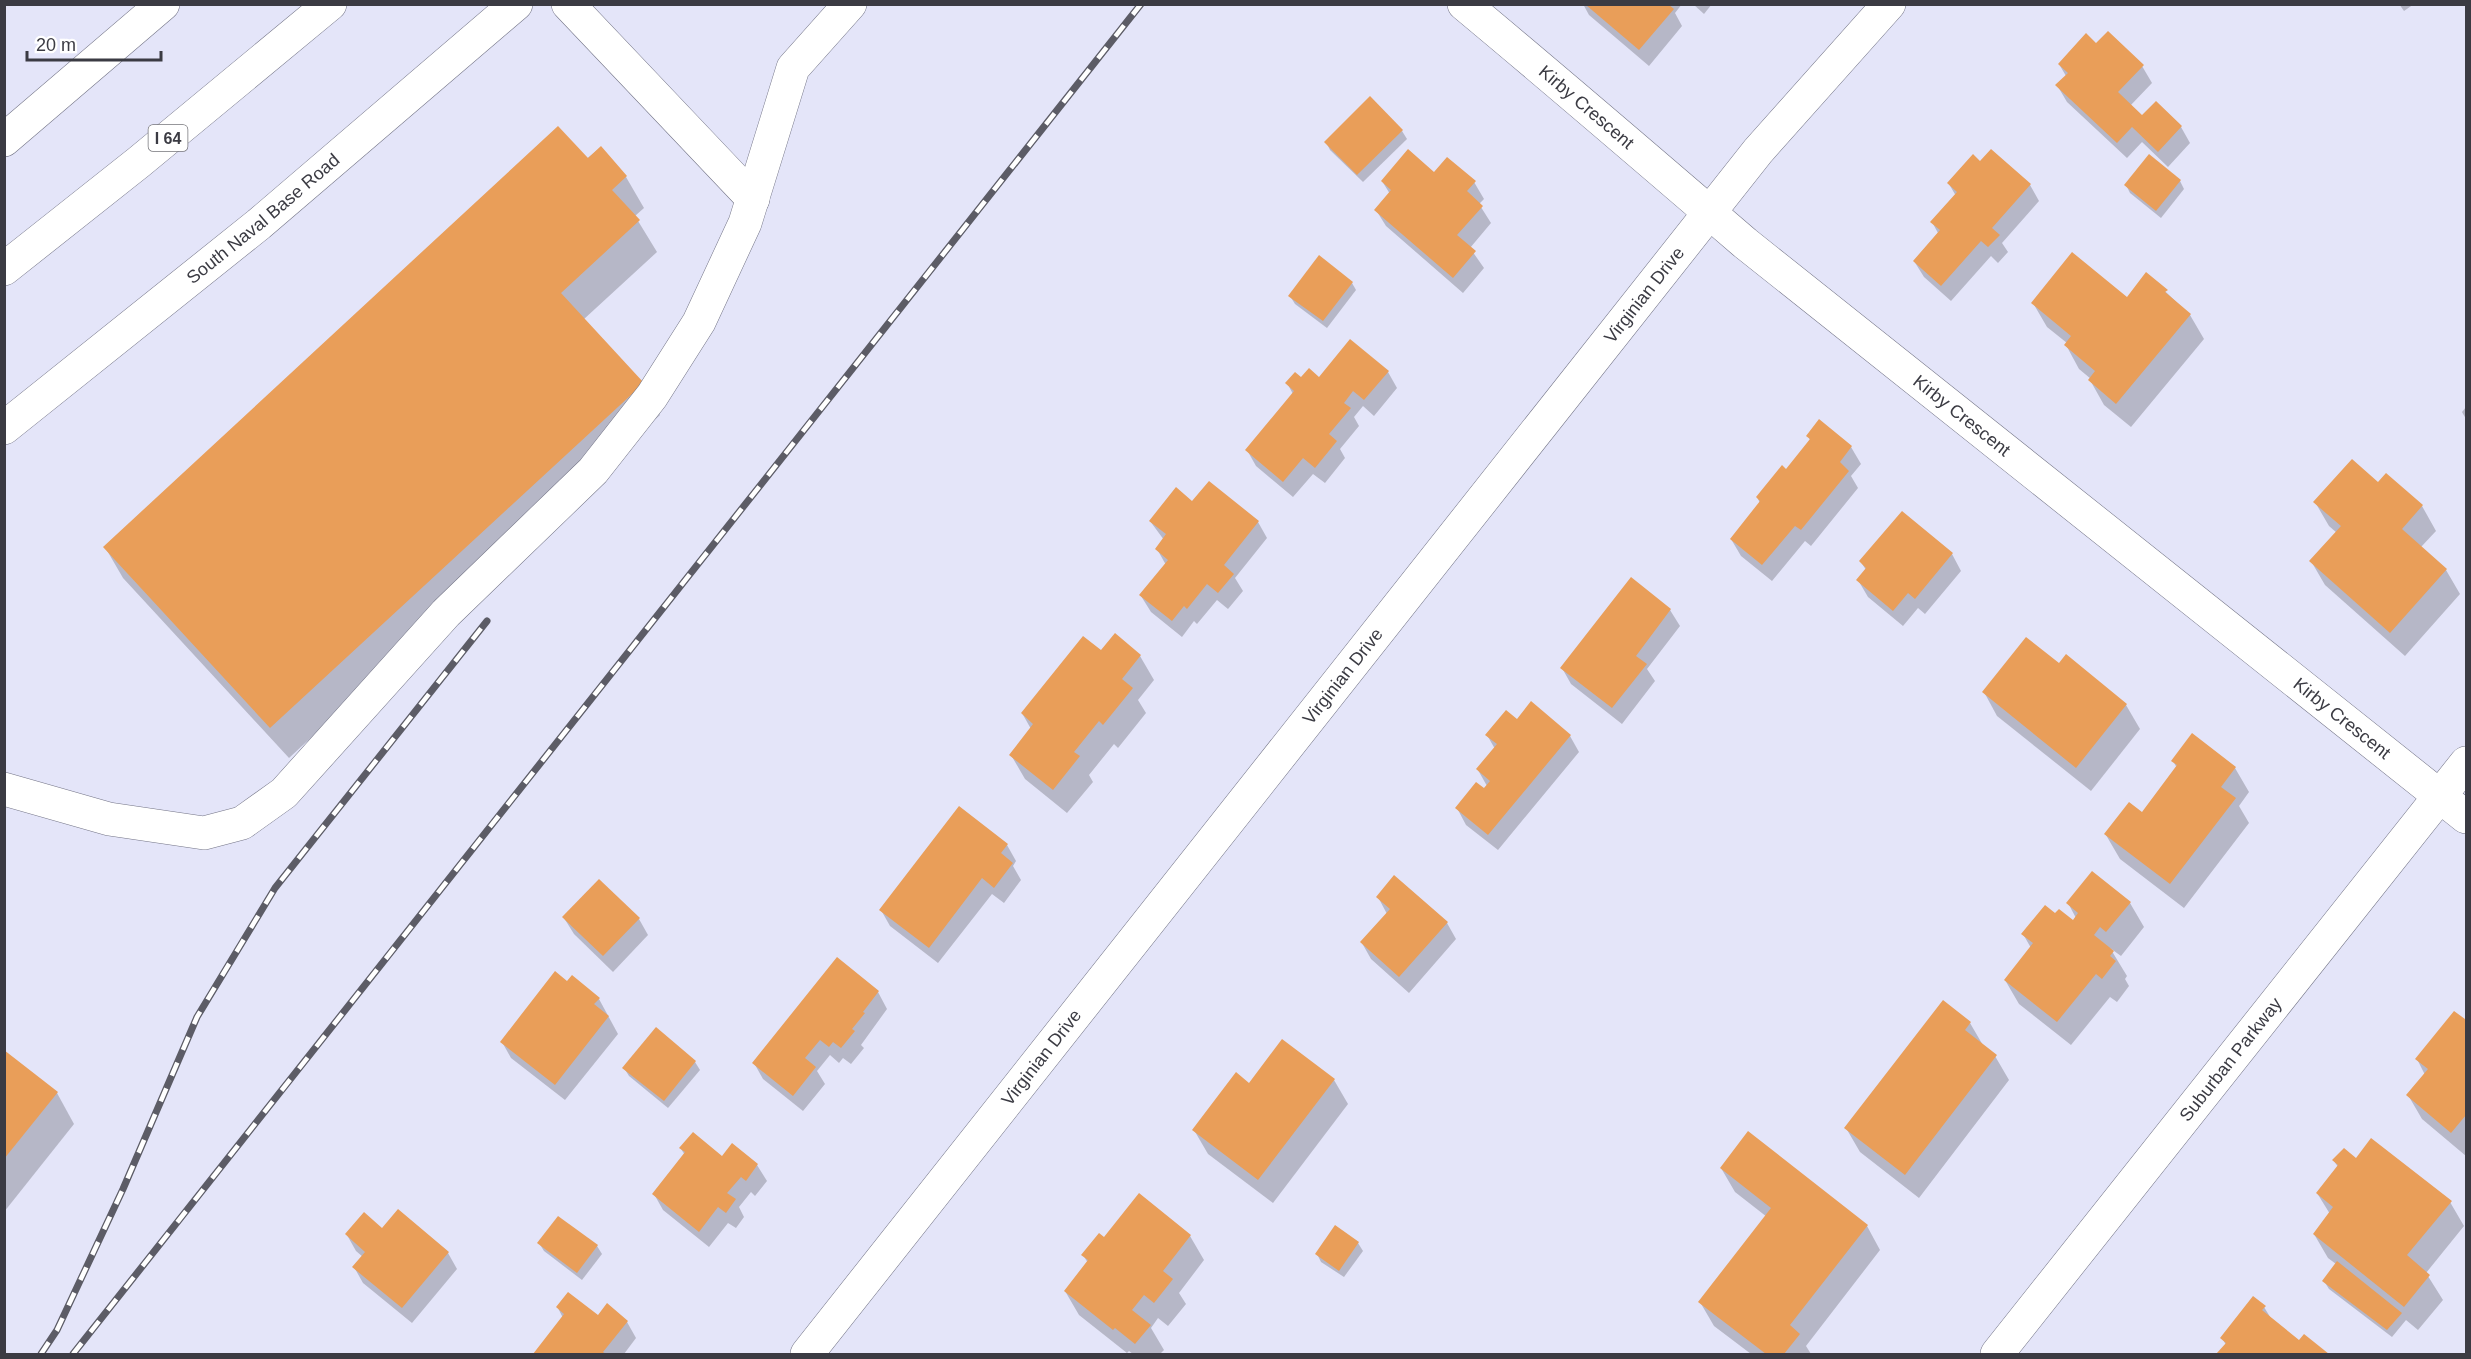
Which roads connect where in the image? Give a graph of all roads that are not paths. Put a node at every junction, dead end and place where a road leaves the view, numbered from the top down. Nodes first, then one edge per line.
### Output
1 (163, 4) edge
2 (330, 4) edge
3 (516, 4) edge
4 (568, 4) edge
5 (850, 4) edge
6 (1464, 4) edge
7 (1889, 4) edge
8 (4, 140) edge
9 (753, 199) junction
10 (1710, 213) junction
11 (4, 269) edge
12 (4, 428) edge
13 (2466, 763) edge
14 (4, 789) edge
15 (2440, 796) junction
16 (2466, 817) edge
17 (807, 1354) edge
18 (1997, 1354) edge

1 - 8 main road
2 - 11 main road, I 64
3 - 12 main road, South Naval Base Road
4 - 9 main road
5 - 9 main road
6 - 10 main road, Kirby Crescent
7 - 10 main road, Virginian Drive
9 - 14 main road
10 - 15 main road, Kirby Crescent
10 - 17 main road, Virginian Drive
13 - 15 main road, Suburban Parkway
15 - 16 main road, Kirby Crescent
15 - 18 main road, Suburban Parkway

